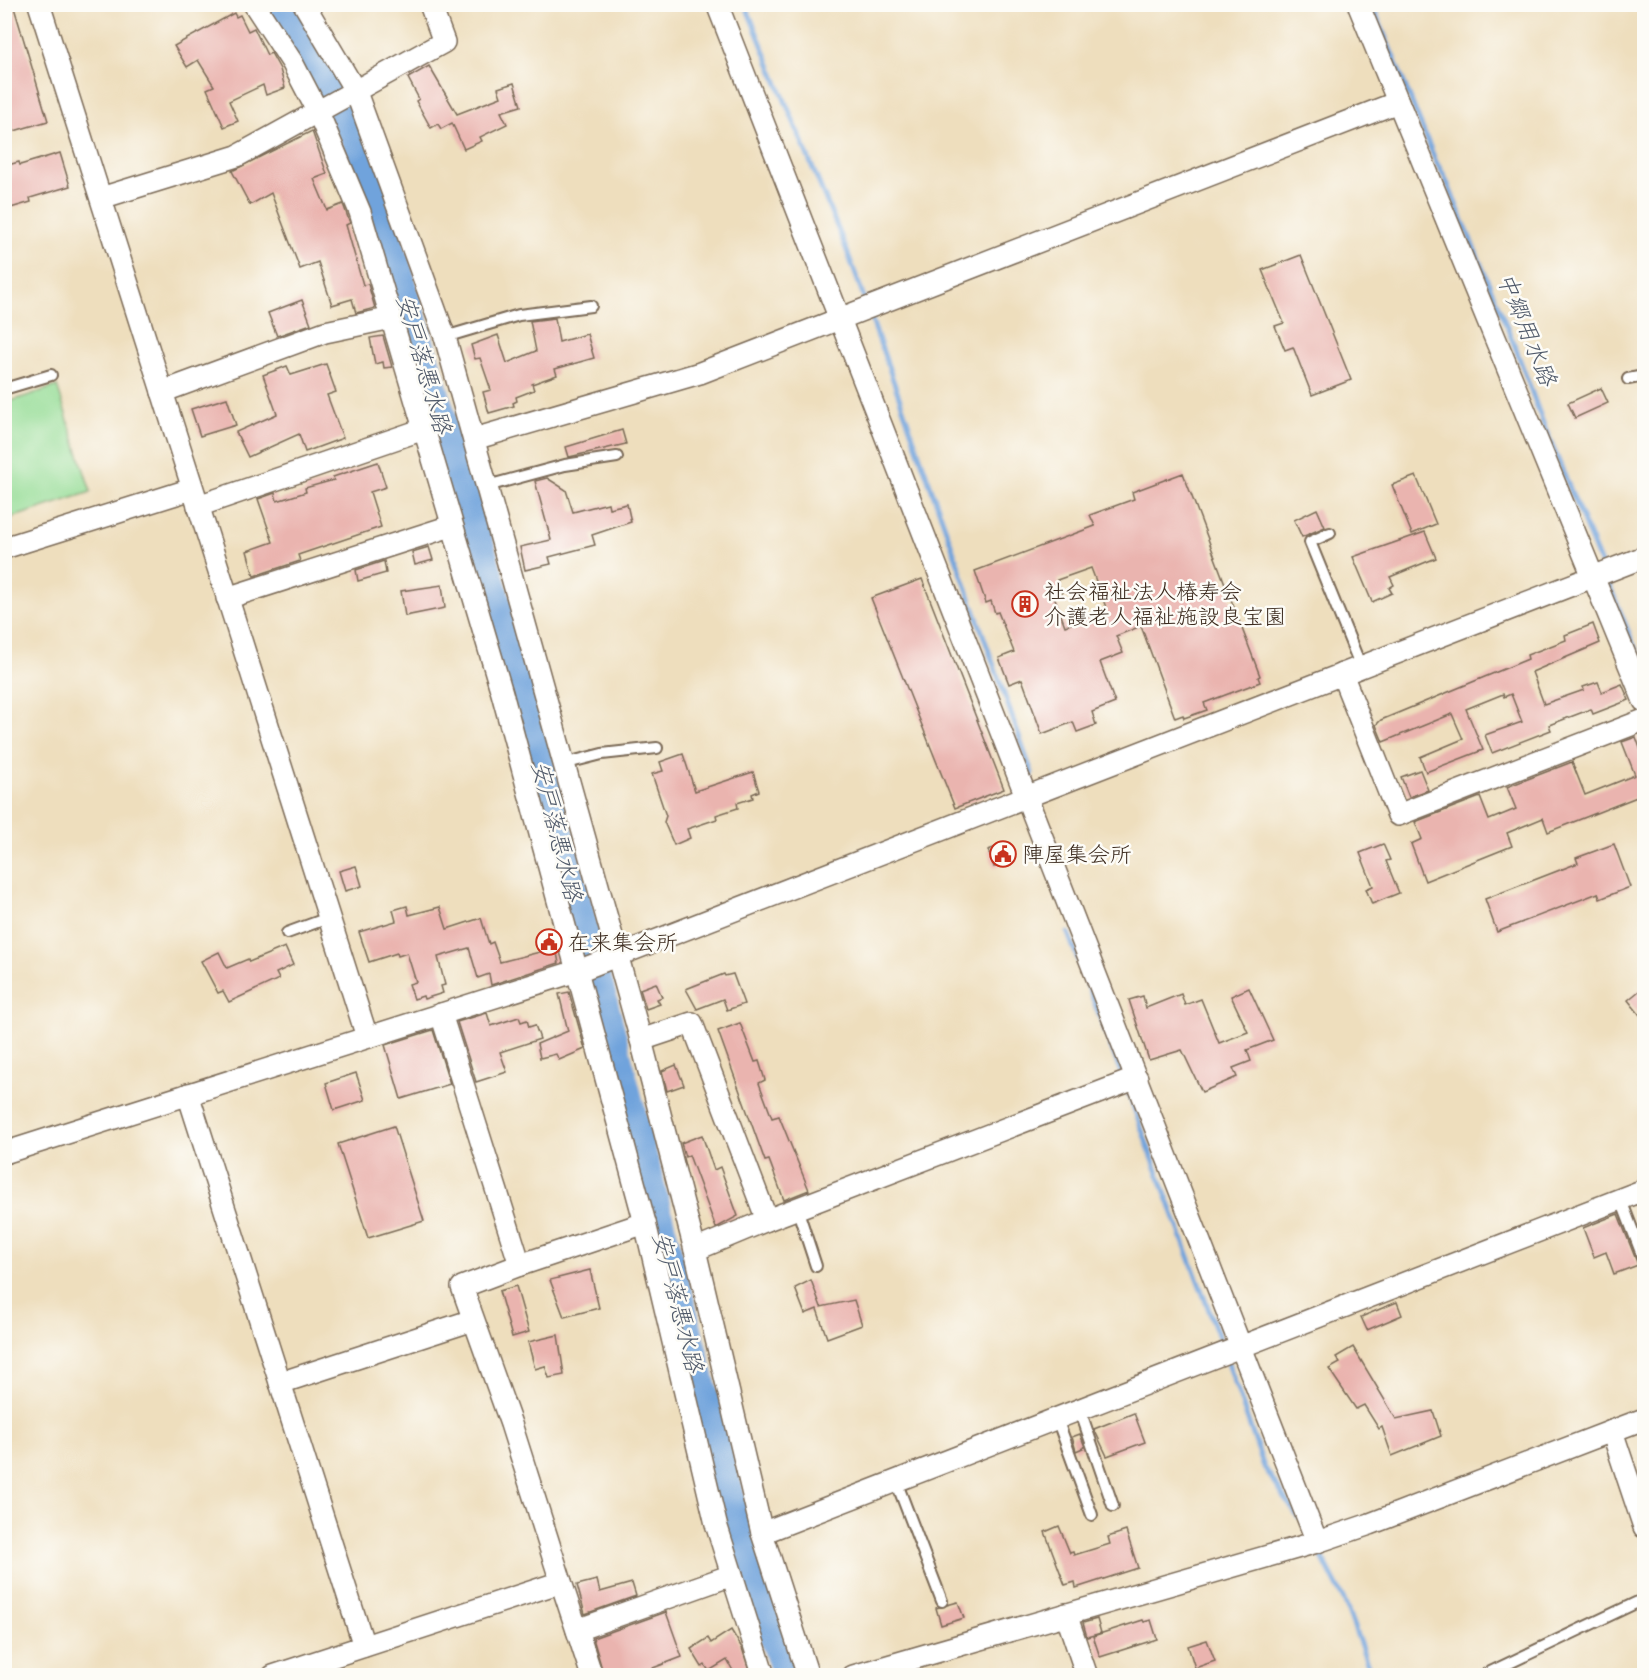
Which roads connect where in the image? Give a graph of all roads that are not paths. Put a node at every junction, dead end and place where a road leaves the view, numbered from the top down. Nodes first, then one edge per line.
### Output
1 (39, 4) edge
2 (254, 4) edge
3 (304, 4) edge
4 (430, 4) edge
5 (717, 4) edge
6 (1358, 4) edge
7 (352, 94) junction
8 (1398, 102) junction
9 (321, 111) junction
10 (101, 198) junction
11 (591, 306) dead end
12 (392, 318) junction
13 (840, 318) junction
14 (445, 337) junction
15 (51, 375) dead end
16 (1644, 376) edge
17 (1628, 379) dead end
18 (4, 389) edge
19 (162, 392) junction
20 (424, 429) junction
21 (474, 439) junction
22 (617, 457) dead end
23 (487, 486) junction
24 (195, 498) junction
25 (451, 526) junction
26 (1330, 533) dead end
27 (4, 548) edge
28 (1644, 557) edge
29 (1594, 577) junction
30 (227, 598) junction
31 (1352, 671) junction
32 (1644, 701) edge
33 (1644, 720) edge
34 (657, 748) dead end
35 (563, 764) junction
36 (1025, 797) junction
37 (328, 918) junction
38 (287, 933) dead end
39 (612, 958) junction
40 (579, 970) junction
41 (441, 1014) junction
42 (367, 1037) junction
43 (641, 1040) junction
44 (1137, 1078) junction
45 (188, 1094) junction
46 (4, 1153) edge
47 (1644, 1190) edge
48 (1621, 1200) junction
49 (797, 1208) junction
50 (767, 1220) junction
51 (645, 1222) junction
52 (695, 1250) junction
53 (1644, 1260) edge
54 (520, 1265) junction
55 (816, 1266) dead end
56 (473, 1320) junction
57 (1240, 1348) junction
58 (280, 1383) junction
59 (1080, 1410) junction
60 (1057, 1419) junction
61 (1644, 1419) edge
62 (1612, 1431) junction
63 (897, 1481) junction
64 (1113, 1506) dead end
65 (1092, 1515) dead end
66 (1644, 1527) edge
67 (762, 1533) junction
68 (1317, 1542) junction
69 (732, 1575) junction
70 (561, 1582) junction
71 (1644, 1599) edge
72 (942, 1601) dead end
73 (1066, 1614) junction
74 (577, 1630) junction
75 (364, 1646) junction
76 (273, 1676) edge
77 (592, 1676) edge
78 (764, 1676) edge
79 (808, 1676) edge
80 (853, 1676) edge
81 (1087, 1676) edge
82 (1482, 1676) edge

1 - 10 street
2 - 9 street
3 - 7 street
4 - 7 street
5 - 13 street
6 - 8 street
7 - 9 street
7 - 14 street
8 - 13 street
8 - 29 street
9 - 10 street
9 - 12 street
10 - 19 street
11 - 14 lane
12 - 19 street
12 - 20 street
13 - 21 street
13 - 36 street
14 - 21 street
15 - 18 lane
16 - 17 lane
19 - 24 street
20 - 24 street
20 - 25 street
21 - 23 street
22 - 23 lane
23 - 35 street
24 - 27 street
24 - 30 street
25 - 30 street
25 - 40 street
26 - 31 lane
28 - 29 street
29 - 31 street
29 - 32 street
30 - 37 street
31 - 33 street
31 - 36 street
34 - 35 lane
35 - 39 street
36 - 39 street
36 - 44 street
37 - 38 lane
37 - 42 street
39 - 40 street
39 - 43 street
40 - 41 street
40 - 51 street
41 - 42 street
41 - 54 street
42 - 45 street
43 - 50 street
43 - 52 street
44 - 49 street
44 - 57 street
45 - 46 street
45 - 58 street
47 - 48 street
48 - 53 lane
48 - 57 street
49 - 50 street
49 - 55 lane
50 - 52 street
51 - 54 street
51 - 69 street
52 - 67 street
54 - 56 street
56 - 58 street
56 - 70 street
57 - 59 street
57 - 68 street
58 - 75 street
59 - 60 street
59 - 64 lane
60 - 63 street
60 - 65 lane
61 - 62 street
62 - 66 street
62 - 68 street
63 - 67 street
63 - 72 lane
67 - 79 street
68 - 73 street
69 - 74 street
69 - 78 street
70 - 74 street
70 - 75 street
71 - 82 lane
73 - 80 street
73 - 81 street
74 - 77 street
75 - 76 street

